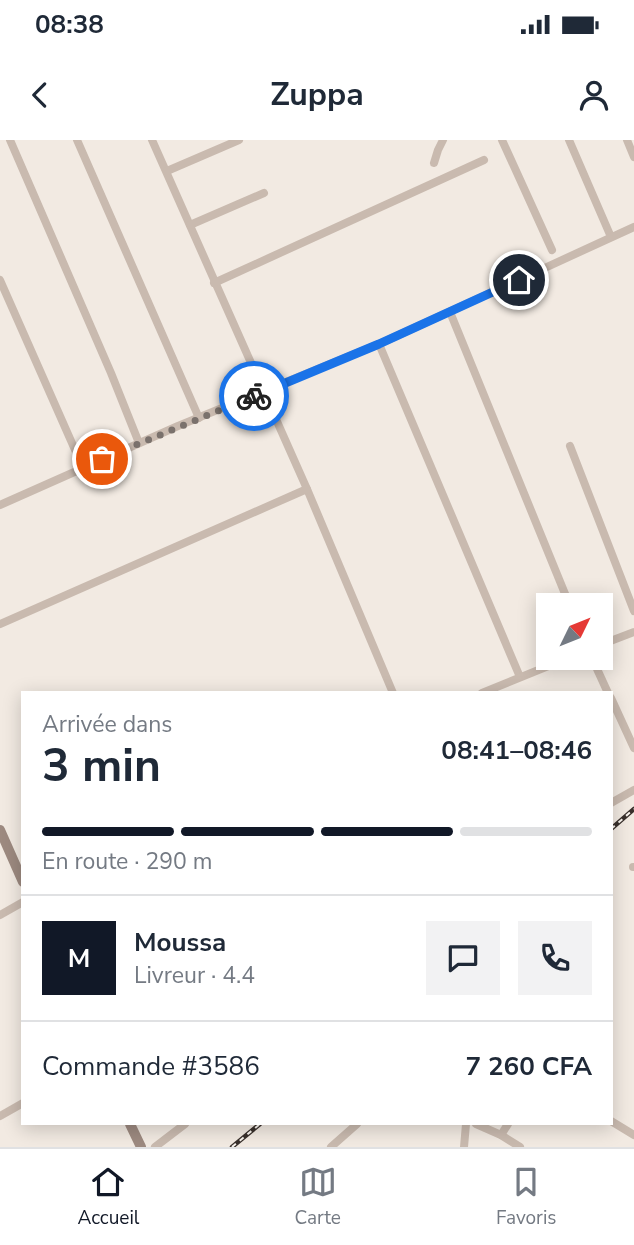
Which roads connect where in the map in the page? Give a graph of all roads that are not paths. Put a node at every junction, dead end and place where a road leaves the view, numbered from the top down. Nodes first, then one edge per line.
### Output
1 (10, 140) edge
2 (76, 140) edge
3 (152, 140) edge
4 (239, 140) edge
5 (443, 140) edge
6 (502, 140) edge
7 (569, 140) edge
8 (630, 141) edge
9 (634, 157) edge
10 (484, 160) dead end
11 (434, 163) dead end
12 (167, 171) junction
13 (264, 193) dead end
14 (190, 225) junction
15 (634, 227) edge
16 (611, 237) junction
17 (552, 250) dead end
18 (0, 280) edge
19 (214, 283) junction
20 (450, 312) junction
21 (379, 344) junction
22 (263, 392) junction
23 (199, 418) junction
24 (139, 443) junction
25 (570, 446) dead end
26 (83, 468) junction
27 (307, 489) junction
28 (0, 505) edge
29 (565, 593) edge
30 (634, 611) edge
31 (0, 624) edge
32 (634, 632) edge
33 (613, 640) edge
34 (538, 670) edge
35 (597, 670) edge
36 (520, 677) junction
37 (392, 691) edge
38 (487, 691) edge
39 (607, 691) edge
40 (613, 702) edge
41 (634, 748) edge
42 (634, 790) edge
43 (624, 796) junction
44 (613, 798) edge
45 (613, 802) edge
46 (0, 830) edge
47 (21, 877) edge
48 (21, 903) edge
49 (0, 915) edge
50 (21, 1104) edge
51 (0, 1116) edge
52 (613, 1122) edge
53 (130, 1125) edge
54 (184, 1125) edge
55 (356, 1125) edge
56 (466, 1125) edge
57 (478, 1125) edge
58 (507, 1125) edge
59 (501, 1135) junction
60 (634, 1135) edge
61 (141, 1147) edge
62 (155, 1147) edge
63 (331, 1147) edge
64 (464, 1147) edge
65 (520, 1147) edge

1 - 24 street
2 - 23 street
3 - 12 street
4 - 12 street
5 - 11 street
6 - 17 street
7 - 16 street
8 - 9 street
10 - 19 street
12 - 14 street
13 - 14 street
14 - 19 street
15 - 16 street
16 - 20 street
18 - 26 street
19 - 22 street
20 - 21 street
20 - 29 street
21 - 22 street
21 - 36 street
22 - 23 street
22 - 27 street
23 - 24 street
24 - 26 street
25 - 30 street
26 - 28 street
27 - 31 street
27 - 37 street
32 - 33 street
34 - 36 street
35 - 39 street
36 - 38 street
40 - 41 street
42 - 43 street
43 - 44 street
43 - 45 street
46 - 47 main road
48 - 49 street
50 - 51 street
52 - 60 street
53 - 61 main road
54 - 62 street
55 - 63 street
56 - 64 street
57 - 59 street
58 - 59 street
59 - 65 street

